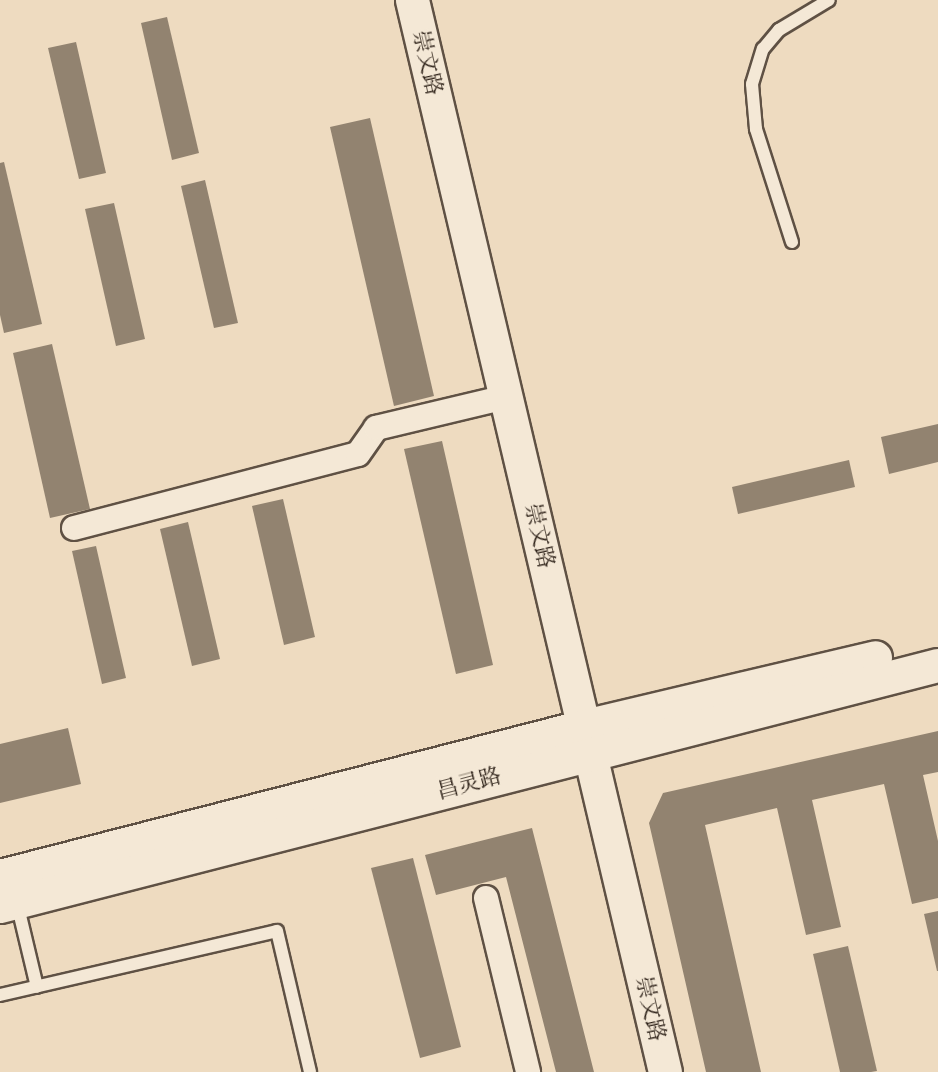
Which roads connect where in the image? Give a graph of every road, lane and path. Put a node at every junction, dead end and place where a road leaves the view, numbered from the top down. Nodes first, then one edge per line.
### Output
1 (412, 0) edge
2 (829, 0) edge
3 (792, 242) dead end
4 (506, 397) junction
5 (74, 528) dead end
6 (938, 642) edge
7 (938, 664) edge
8 (587, 739) junction
9 (6, 894) edge
10 (486, 898) dead end
11 (37, 987) junction
12 (0, 995) edge
13 (306, 1071) edge
14 (528, 1072) edge
15 (665, 1072) edge

1 - 4 main road, 崇文路
2 - 3 lane
4 - 5 street
4 - 8 main road, 崇文路
6 - 8 main road, 昌灵路
7 - 8 main road, 昌灵路
8 - 9 main road, 昌灵路
8 - 15 main road, 崇文路
9 - 11 lane
10 - 14 street
11 - 12 lane
11 - 13 lane

